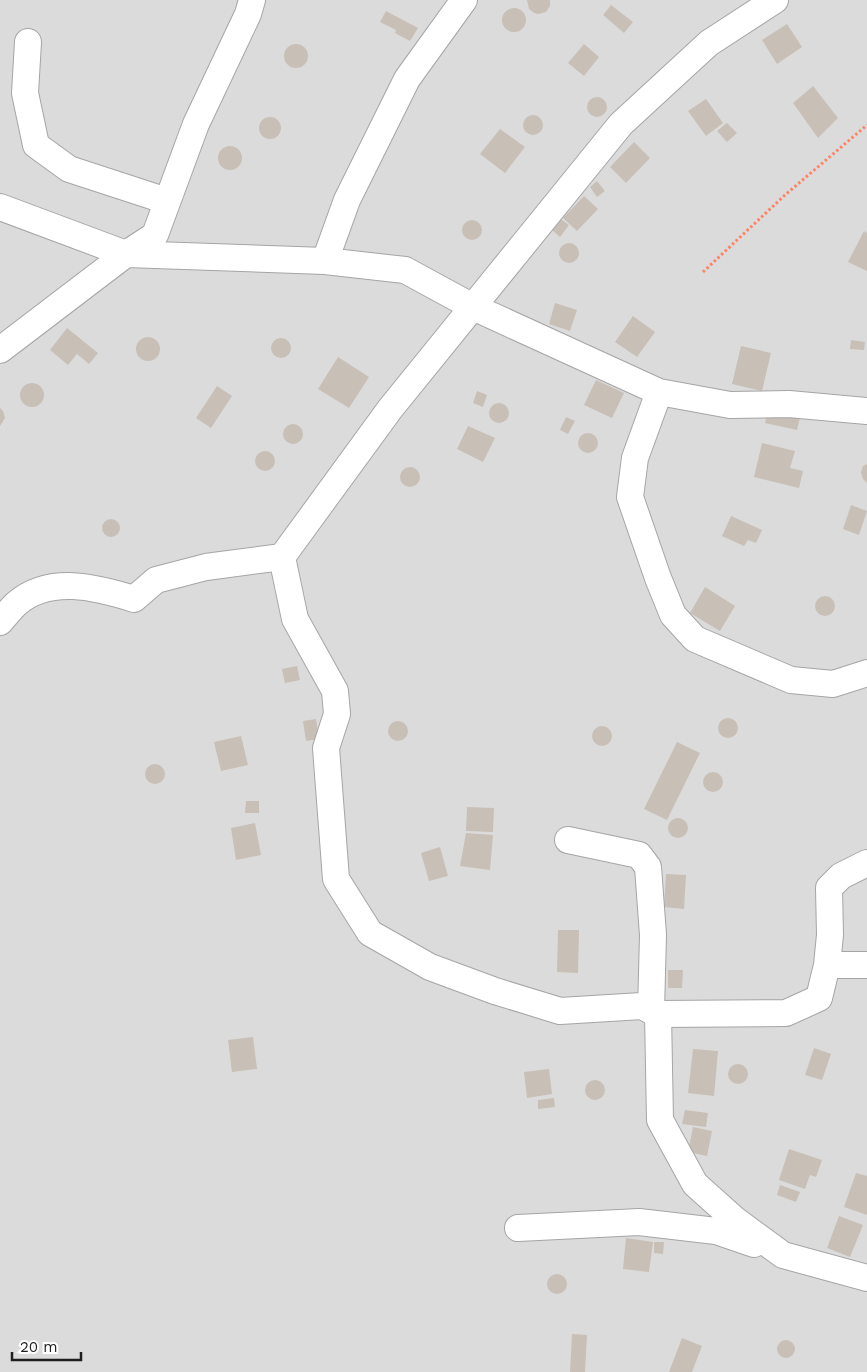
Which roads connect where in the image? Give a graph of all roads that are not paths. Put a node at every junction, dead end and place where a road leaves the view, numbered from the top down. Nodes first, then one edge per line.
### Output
1 (252, 0) edge
2 (464, 0) edge
3 (775, 0) edge
4 (28, 42) dead end
5 (167, 201) junction
6 (0, 207) edge
7 (126, 254) junction
8 (325, 261) junction
9 (473, 307) junction
10 (0, 350) edge
11 (658, 392) junction
12 (867, 411) edge
13 (282, 557) junction
14 (0, 622) edge
15 (867, 673) edge
16 (568, 840) dead end
17 (867, 863) edge
18 (827, 965) junction
19 (867, 966) edge
20 (654, 1012) junction
21 (518, 1228) dead end
22 (783, 1255) junction
23 (867, 1278) edge

1 - 5 street
2 - 8 street
3 - 9 street
4 - 5 street
5 - 7 street
6 - 7 street
7 - 8 street
7 - 10 street
8 - 9 street
9 - 11 street
9 - 13 street
11 - 12 street
11 - 15 street
13 - 14 street
13 - 20 street
16 - 20 street
17 - 18 street
18 - 19 street
18 - 20 street
20 - 22 street
21 - 22 street
22 - 23 street

